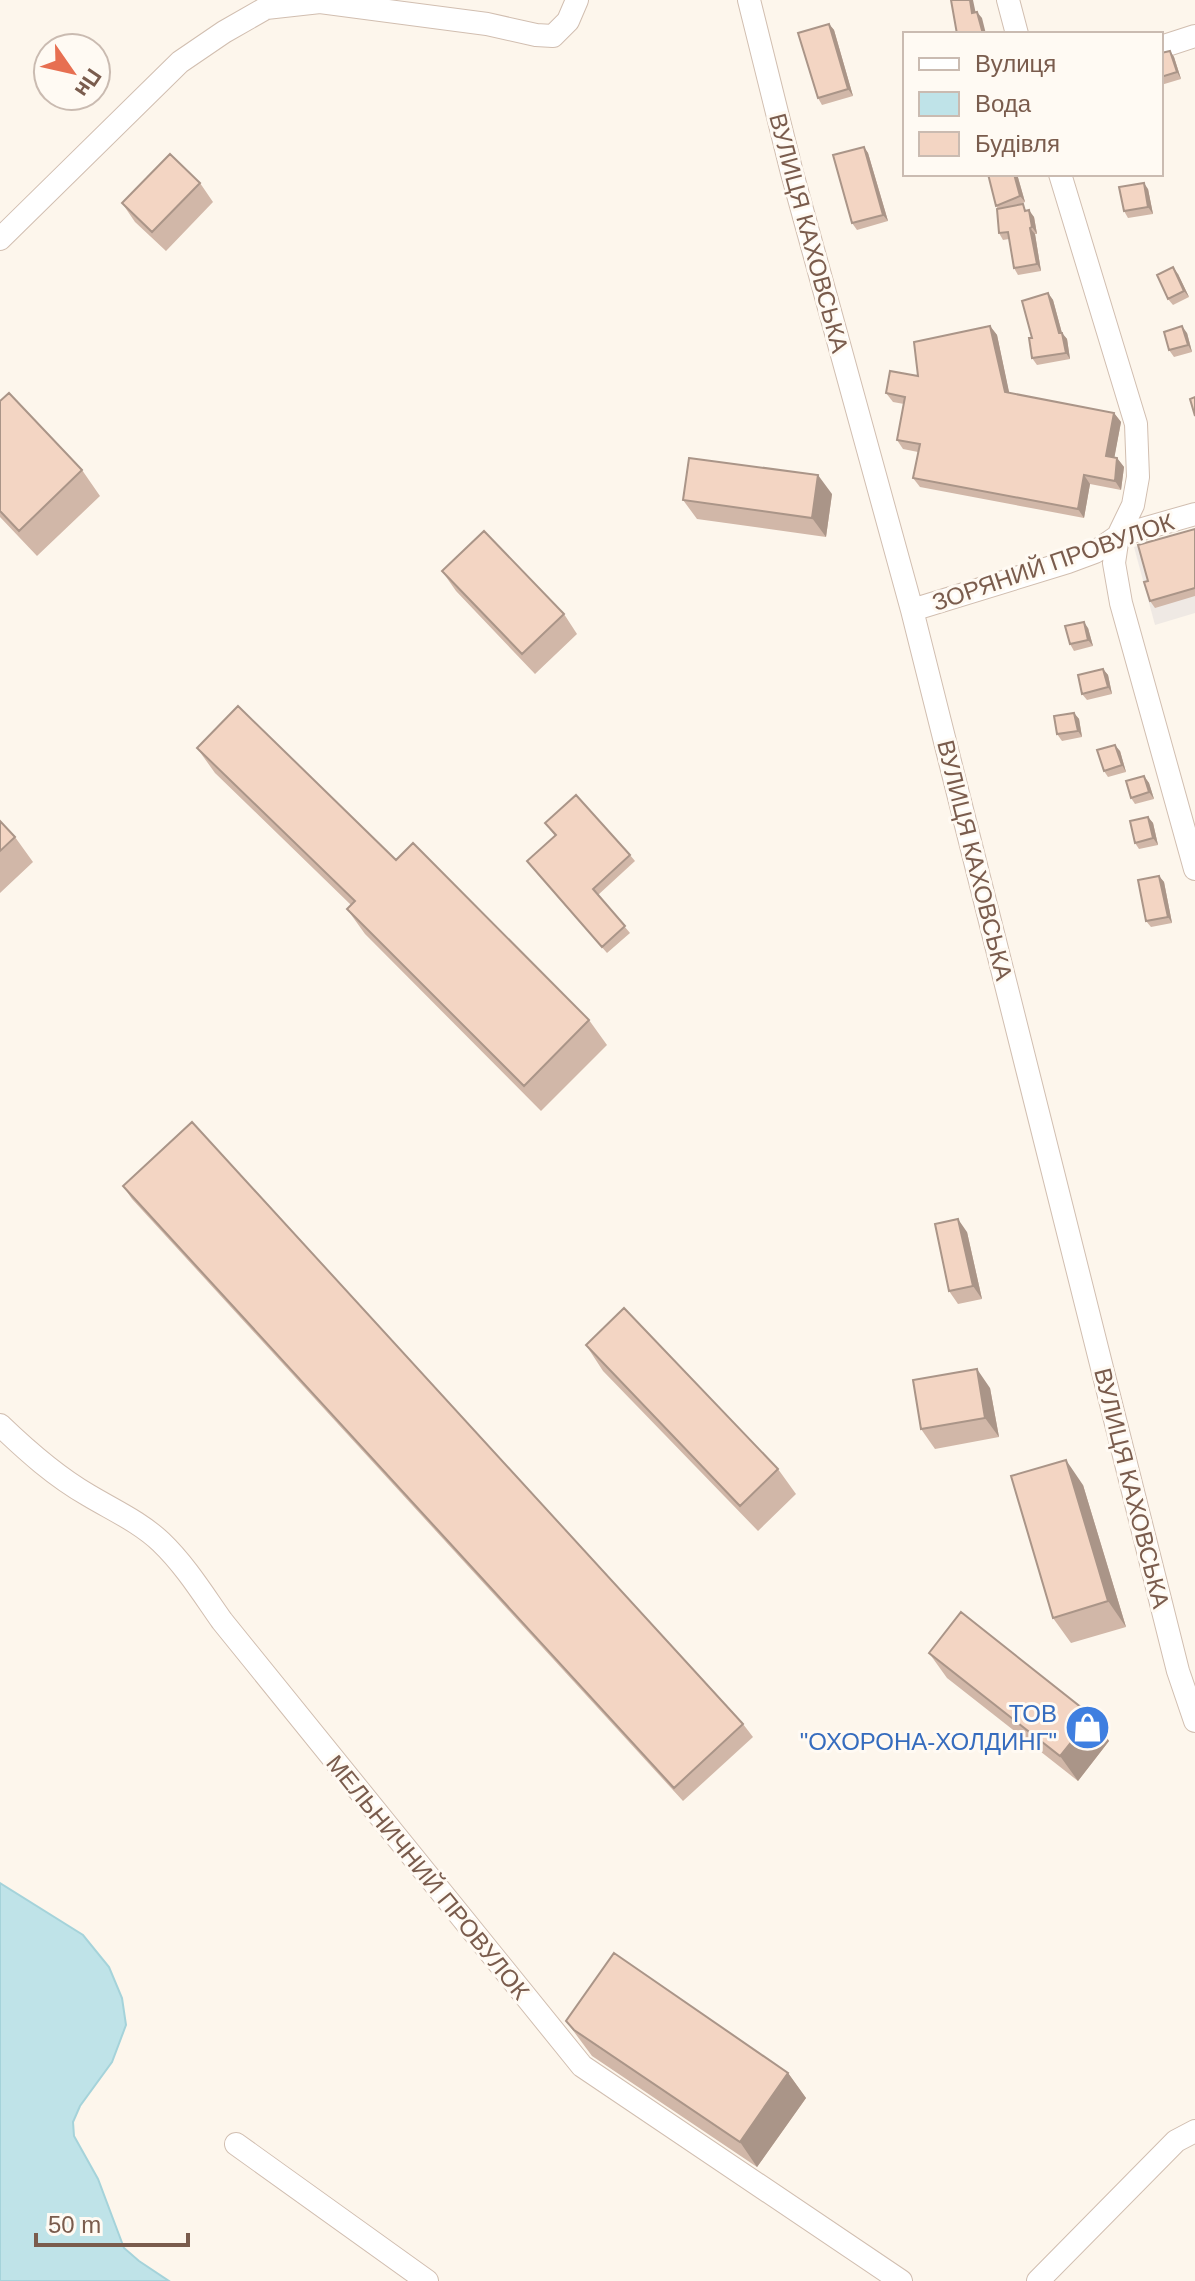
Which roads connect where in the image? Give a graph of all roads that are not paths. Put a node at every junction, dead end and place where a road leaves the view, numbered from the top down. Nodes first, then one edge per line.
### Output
1 (577, 0) edge
2 (749, 0) edge
3 (1008, 0) edge
4 (1016, 32) edge
5 (1195, 36) edge
6 (1163, 46) edge
7 (1061, 176) edge
8 (0, 239) edge
9 (1195, 514) edge
10 (1118, 536) junction
11 (912, 610) junction
12 (1195, 869) edge
13 (0, 1425) edge
14 (1186, 1668) edge
15 (1195, 1721) edge
16 (1195, 2131) edge
17 (236, 2144) dead end
18 (427, 2281) edge
19 (901, 2281) edge
20 (1038, 2281) edge

1 - 8 street
2 - 11 street, ВУЛИЦЯ КАХОВСЬКА
3 - 4 street
5 - 6 street
7 - 10 street
9 - 10 street, ЗОРЯНИЙ ПРОВУЛОК
10 - 11 street, ЗОРЯНИЙ ПРОВУЛОК
10 - 12 street
11 - 14 street, ВУЛИЦЯ КАХОВСЬКА
13 - 19 street, МЕЛЬНИЧНИЙ ПРОВУЛОК
14 - 15 street, ВУЛИЦЯ КАХОВСЬКА
16 - 20 street
17 - 18 street

